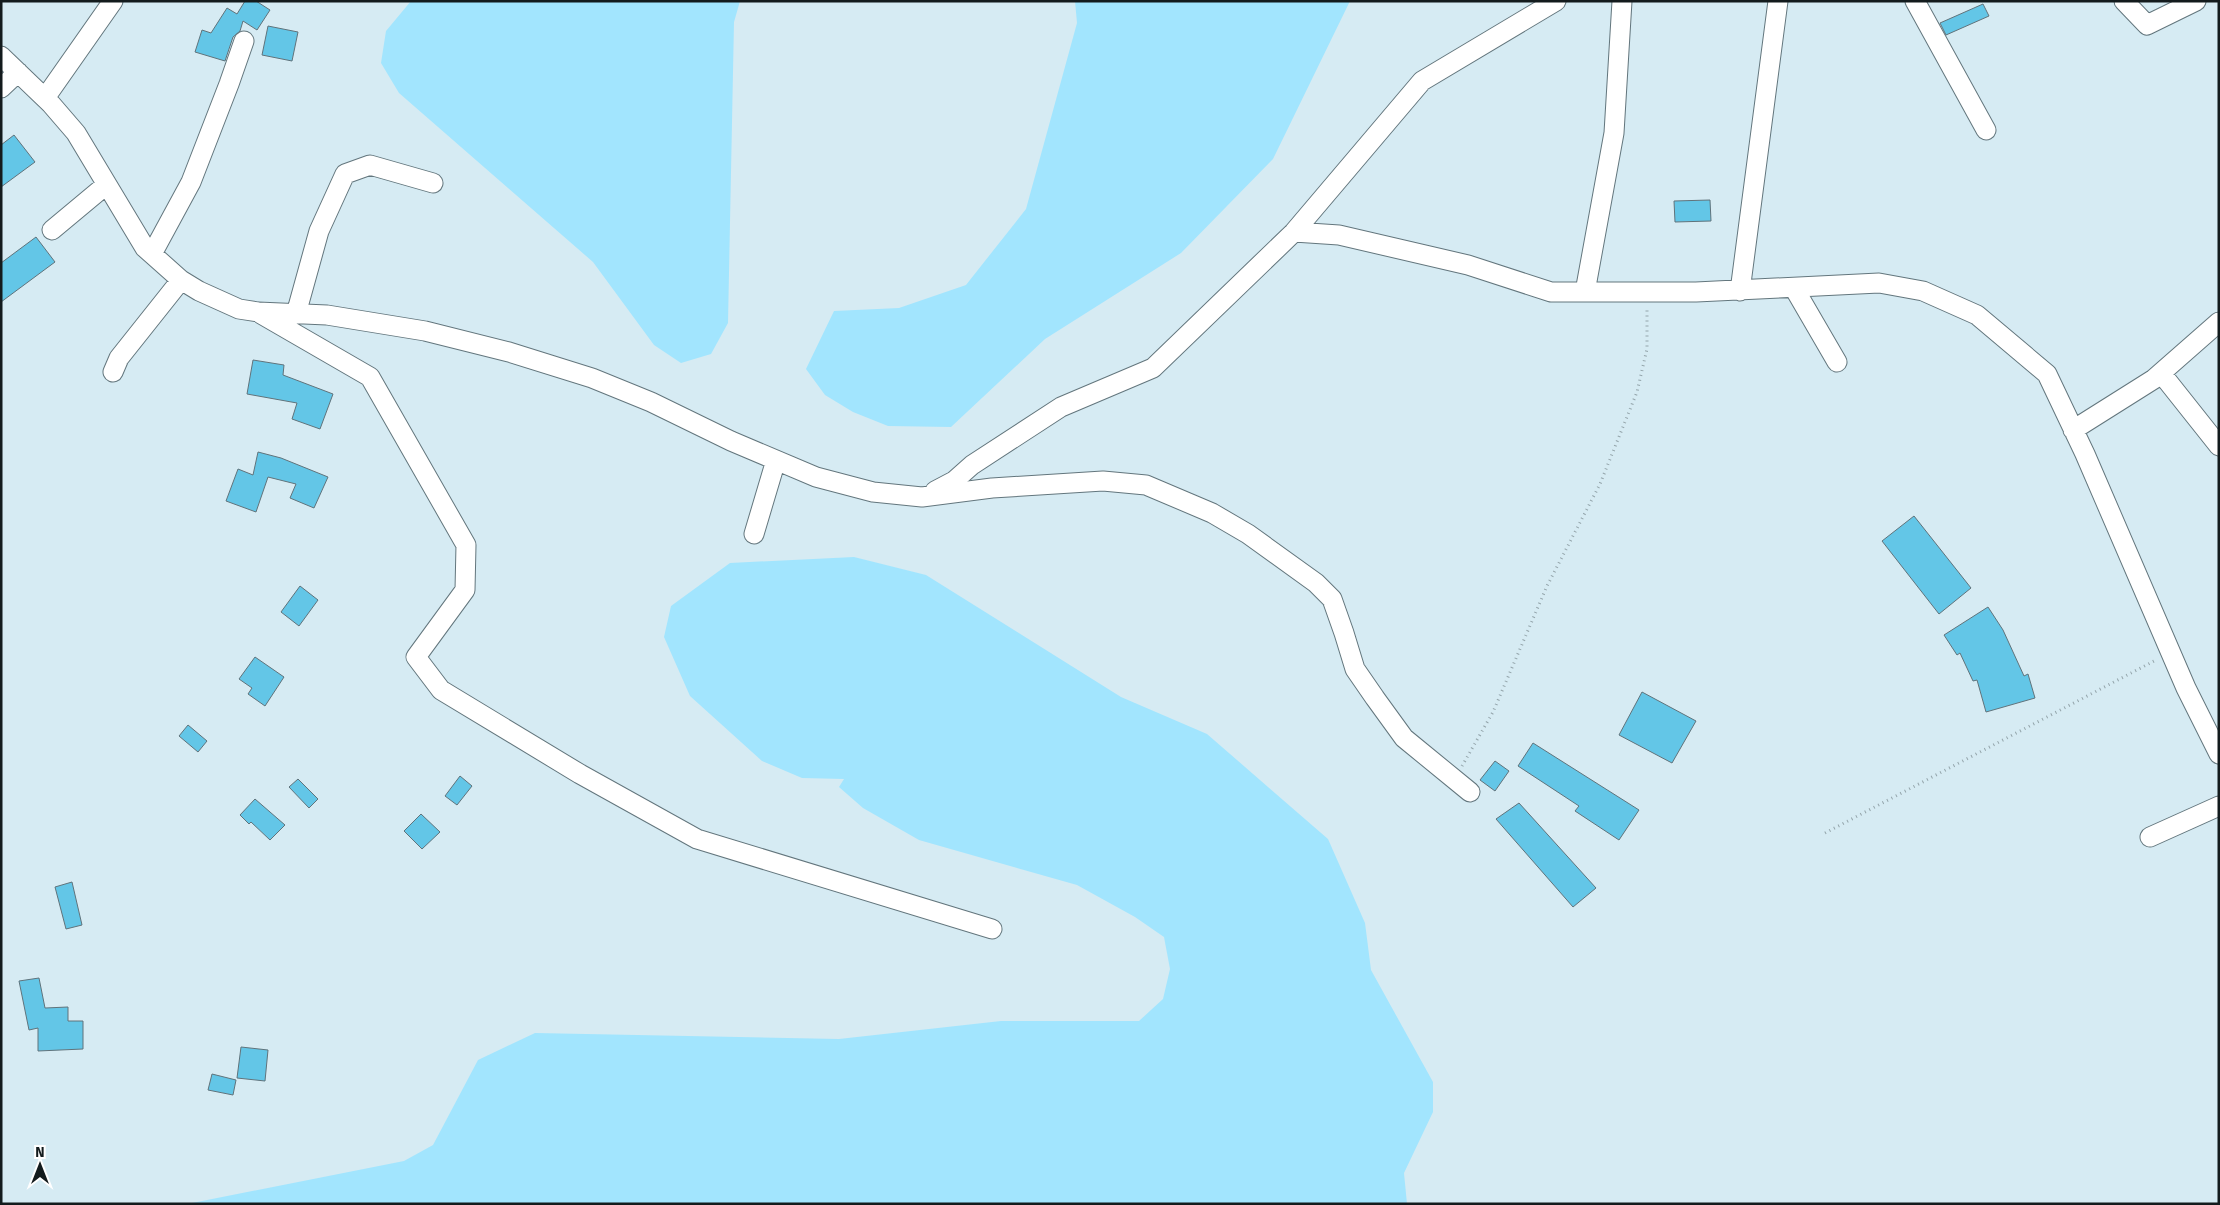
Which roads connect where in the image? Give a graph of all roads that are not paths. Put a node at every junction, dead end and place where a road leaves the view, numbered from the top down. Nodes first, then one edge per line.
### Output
1 (113, 1) edge
2 (1556, 1) edge
3 (1622, 1) edge
4 (1778, 1) edge
5 (1915, 1) edge
6 (2124, 1) edge
7 (2196, 1) edge
8 (244, 41) dead end
9 (1, 56) edge
10 (18, 72) junction
11 (1, 88) edge
12 (45, 98) junction
13 (1986, 130) dead end
14 (433, 183) dead end
15 (106, 186) junction
16 (52, 230) dead end
17 (1294, 232) junction
18 (152, 254) junction
19 (180, 280) junction
20 (1794, 288) junction
21 (1740, 291) junction
22 (1585, 292) junction
23 (258, 312) junction
24 (296, 314) junction
25 (2219, 322) edge
26 (1837, 362) dead end
27 (113, 372) dead end
28 (2161, 373) junction
29 (2073, 430) junction
30 (2219, 446) edge
31 (776, 460) junction
32 (922, 497) junction
33 (754, 534) dead end
34 (2219, 754) edge
35 (1470, 792) dead end
36 (2219, 806) edge
37 (2150, 837) dead end
38 (992, 929) dead end

1 - 12 street
2 - 17 street
3 - 22 street
4 - 21 street
5 - 13 street
6 - 7 street
8 - 18 street
9 - 10 street
10 - 11 street
10 - 12 street
12 - 15 street
14 - 24 street
15 - 16 street
15 - 18 street
17 - 22 street
17 - 32 street
18 - 19 street
19 - 23 street
19 - 27 street
20 - 21 street
20 - 26 street
20 - 29 street
21 - 22 street
23 - 24 street
23 - 38 street
24 - 31 street
25 - 28 street
28 - 29 street
28 - 30 street
29 - 34 street
31 - 32 street
31 - 33 street
32 - 35 street
36 - 37 street

